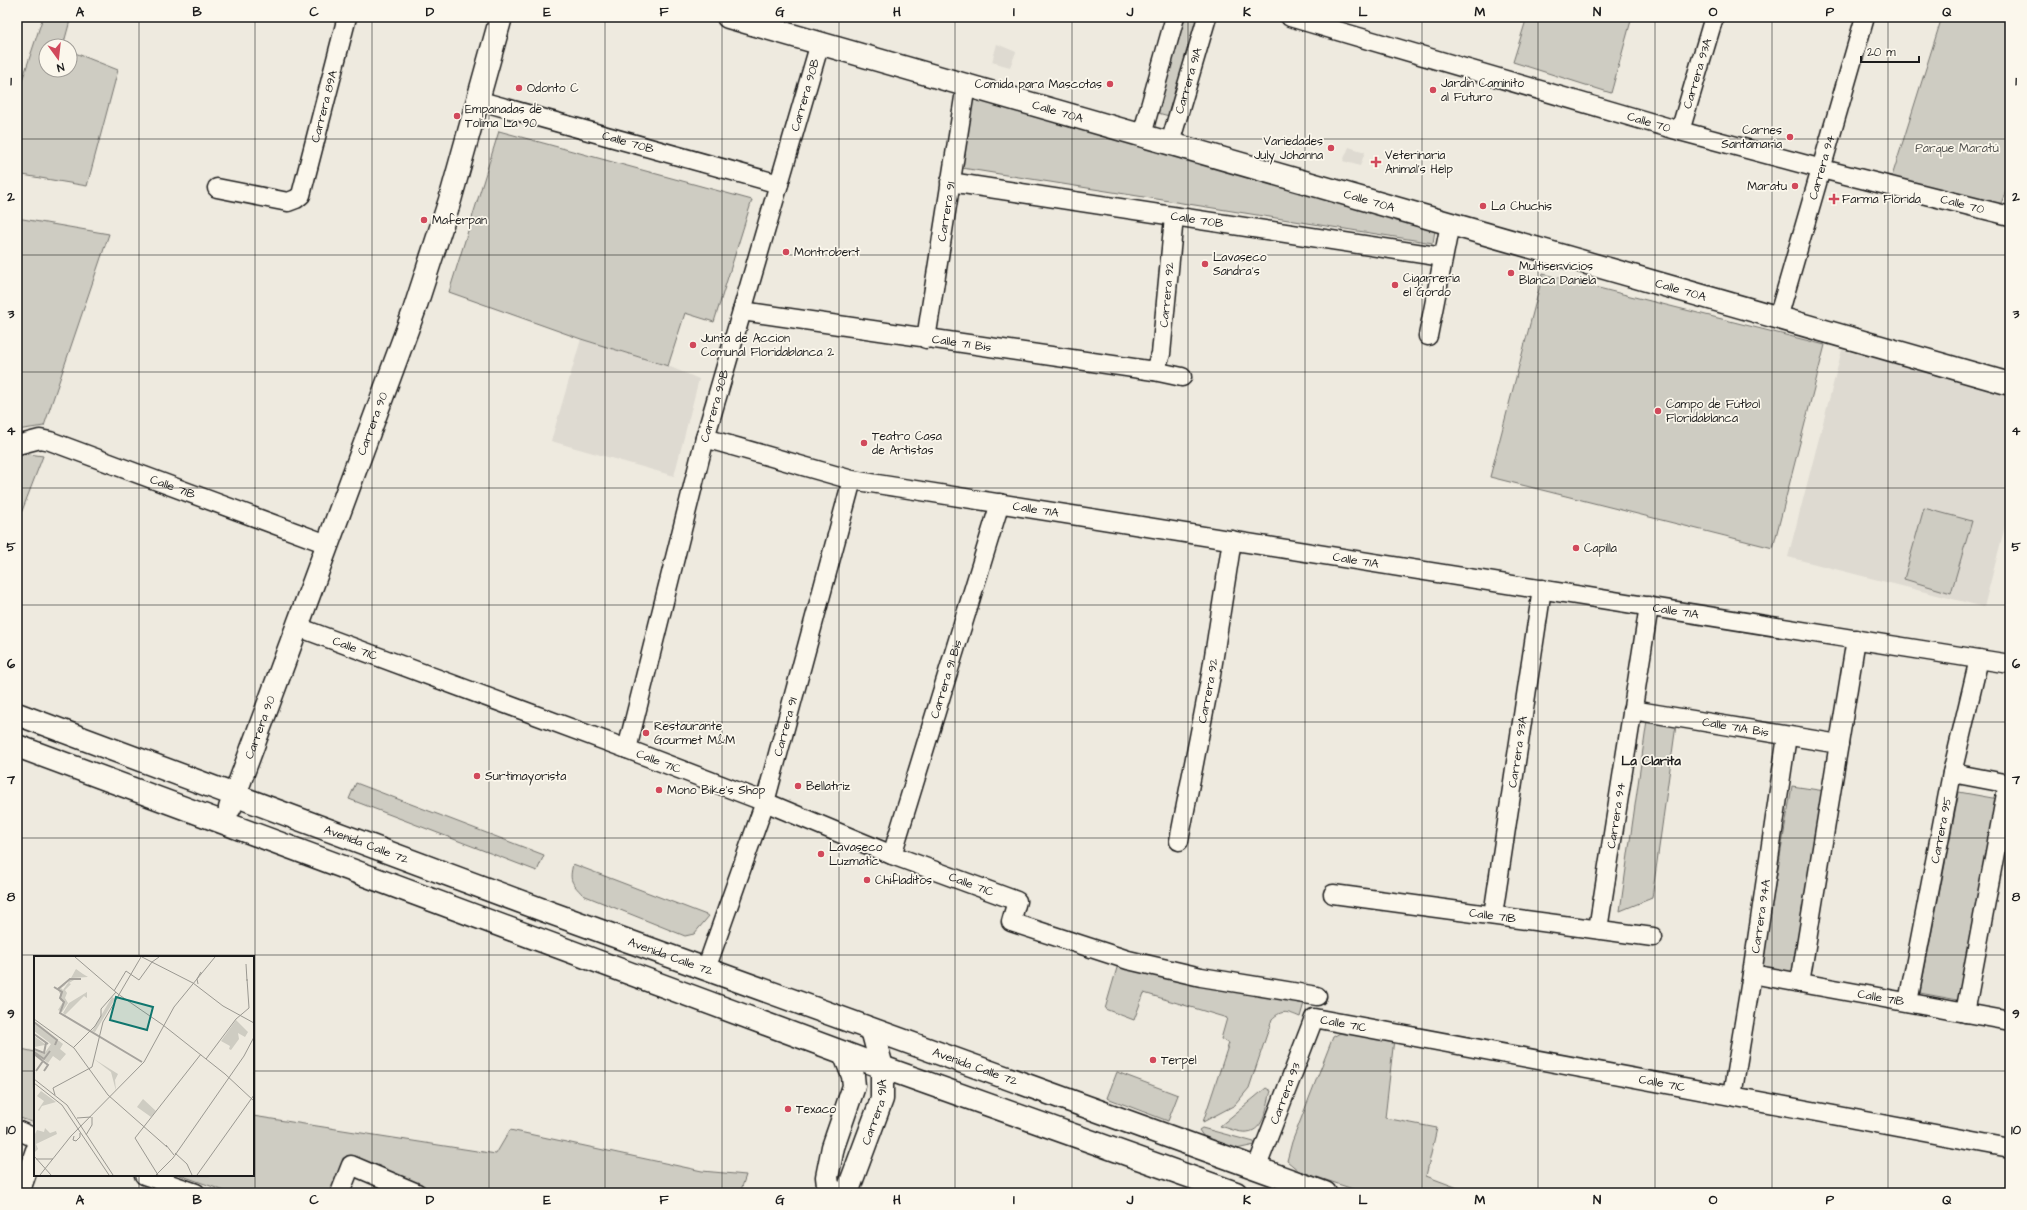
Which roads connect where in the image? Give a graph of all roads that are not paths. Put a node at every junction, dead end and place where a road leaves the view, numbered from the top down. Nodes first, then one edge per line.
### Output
1 (347, 17) edge
2 (500, 17) edge
3 (728, 17) edge
4 (1175, 17) edge
5 (1207, 17) edge
6 (1290, 17) edge
7 (1714, 17) edge
8 (1865, 17) edge
9 (820, 43) junction
10 (966, 85) junction
11 (478, 100) junction
12 (1680, 131) junction
13 (1142, 135) junction
14 (1170, 143) junction
15 (1822, 169) junction
16 (950, 182) junction
17 (779, 184) junction
18 (217, 188) dead end
19 (1174, 216) junction
20 (2010, 216) edge
21 (1450, 224) junction
22 (1443, 257) junction
23 (742, 311) junction
24 (1778, 318) junction
25 (1428, 336) dead end
26 (926, 339) junction
27 (1154, 371) junction
28 (1182, 377) dead end
29 (2010, 384) edge
30 (705, 438) junction
31 (17, 445) edge
32 (852, 480) junction
33 (1000, 503) junction
34 (1232, 540) junction
35 (327, 544) junction
36 (1542, 590) junction
37 (1649, 606) junction
38 (298, 627) junction
39 (1856, 639) junction
40 (1979, 659) junction
41 (2010, 664) edge
42 (1632, 710) junction
43 (17, 714) edge
44 (1787, 736) junction
45 (1839, 744) junction
46 (17, 746) edge
47 (627, 749) junction
48 (1952, 773) junction
49 (2009, 784) edge
50 (234, 795) junction
51 (765, 802) junction
52 (224, 824) junction
53 (1179, 841) dead end
54 (892, 855) junction
55 (1333, 894) dead end
56 (1493, 915) junction
57 (1598, 929) junction
58 (1653, 937) dead end
59 (706, 969) junction
60 (1752, 974) junction
61 (1800, 982) junction
62 (1317, 996) dead end
63 (1908, 1002) junction
64 (1965, 1013) junction
65 (1314, 1018) joint
66 (2010, 1021) edge
67 (872, 1030) junction
68 (844, 1053) junction
69 (882, 1067) junction
70 (1732, 1096) junction
71 (17, 1130) edge
72 (34, 1138) edge
73 (2010, 1148) edge
74 (34, 1153) edge
75 (1256, 1169) junction
76 (147, 1176) edge
77 (20, 1193) edge
78 (196, 1193) edge
79 (340, 1193) edge
80 (418, 1193) edge
81 (834, 1193) edge
82 (847, 1193) edge
83 (1236, 1193) edge
84 (1325, 1193) edge

1 - 18 street, Carrera 89A
2 - 11 main road, Carrera 90
3 - 9 main road, Calle 70A
4 - 13 street
5 - 14 street, Carrera 91A
6 - 12 street, Calle 70
7 - 12 street, Carrera 93A
8 - 15 street, Carrera 94
9 - 10 main road, Calle 70A
9 - 17 street, Carrera 90B
10 - 13 main road, Calle 70A
10 - 16 street, Carrera 91
11 - 17 street, Calle 70B
11 - 35 main road, Carrera 90
12 - 15 street, Calle 70
13 - 14 main road, Calle 70A
14 - 21 main road, Calle 70A
15 - 20 street, Calle 70
15 - 24 street, Carrera 94
16 - 19 street, Calle 70B
16 - 26 street, Carrera 91
17 - 23 street, Carrera 90B
19 - 22 street, Calle 70B
19 - 27 street, Carrera 92
21 - 22 street
21 - 24 main road, Calle 70A
22 - 25 street
23 - 26 street, Calle 71 Bis
23 - 30 street, Carrera 90B
24 - 29 main road, Calle 70A
26 - 27 street, Calle 71 Bis
27 - 28 street, Calle 71 Bis
30 - 32 street, Calle 71A
30 - 47 street, Carrera 90B
31 - 35 street, Calle 71B
32 - 33 street, Calle 71A
32 - 51 street, Carrera 91
33 - 34 street, Calle 71A
33 - 54 street, Carrera 91 Bis
34 - 36 street, Calle 71A
34 - 53 street, Carrera 92
35 - 38 main road, Carrera 90
36 - 37 street, Calle 71A
36 - 56 street, Carrera 93A
37 - 39 street, Calle 71A
37 - 42 street, Carrera 94
38 - 47 street, Calle 71C
38 - 50 main road, Carrera 90
39 - 40 street, Calle 71A
39 - 45 street
40 - 41 street, Calle 71A
40 - 48 street, Carrera 95
42 - 44 street, Calle 71A Bis
42 - 57 street, Carrera 94
43 - 50 main road, Avenida Calle 72
44 - 45 street, Calle 71A Bis
44 - 60 street, Carrera 94A
45 - 61 street
46 - 52 main road
47 - 51 street, Calle 71C
48 - 49 street
48 - 63 street, Carrera 95
49 - 64 street
50 - 52 main road, Carrera 90
50 - 59 main road, Avenida Calle 72
51 - 54 street, Calle 71C
51 - 59 street, Carrera 91
52 - 68 main road
54 - 62 street, Calle 71C
55 - 56 street, Calle 71B
56 - 57 street, Calle 71B
57 - 58 street, Calle 71B
59 - 67 main road, Avenida Calle 72
60 - 61 street, Calle 71B
60 - 70 street, Carrera 94A
61 - 63 street, Calle 71B
63 - 64 street, Calle 71B
64 - 66 street, Calle 71B
65 - 70 street, Calle 71C
65 - 75 street, Carrera 93
67 - 69 main road, Carrera 91A
67 - 75 main road, Avenida Calle 72
68 - 69 main road
68 - 81 main road, Carrera 91A
69 - 82 main road, Carrera 91A
69 - 83 main road
70 - 73 street, Calle 71C
71 - 72 street
74 - 77 street
75 - 84 main road, Avenida Calle 72
76 - 78 street
79 - 80 street

